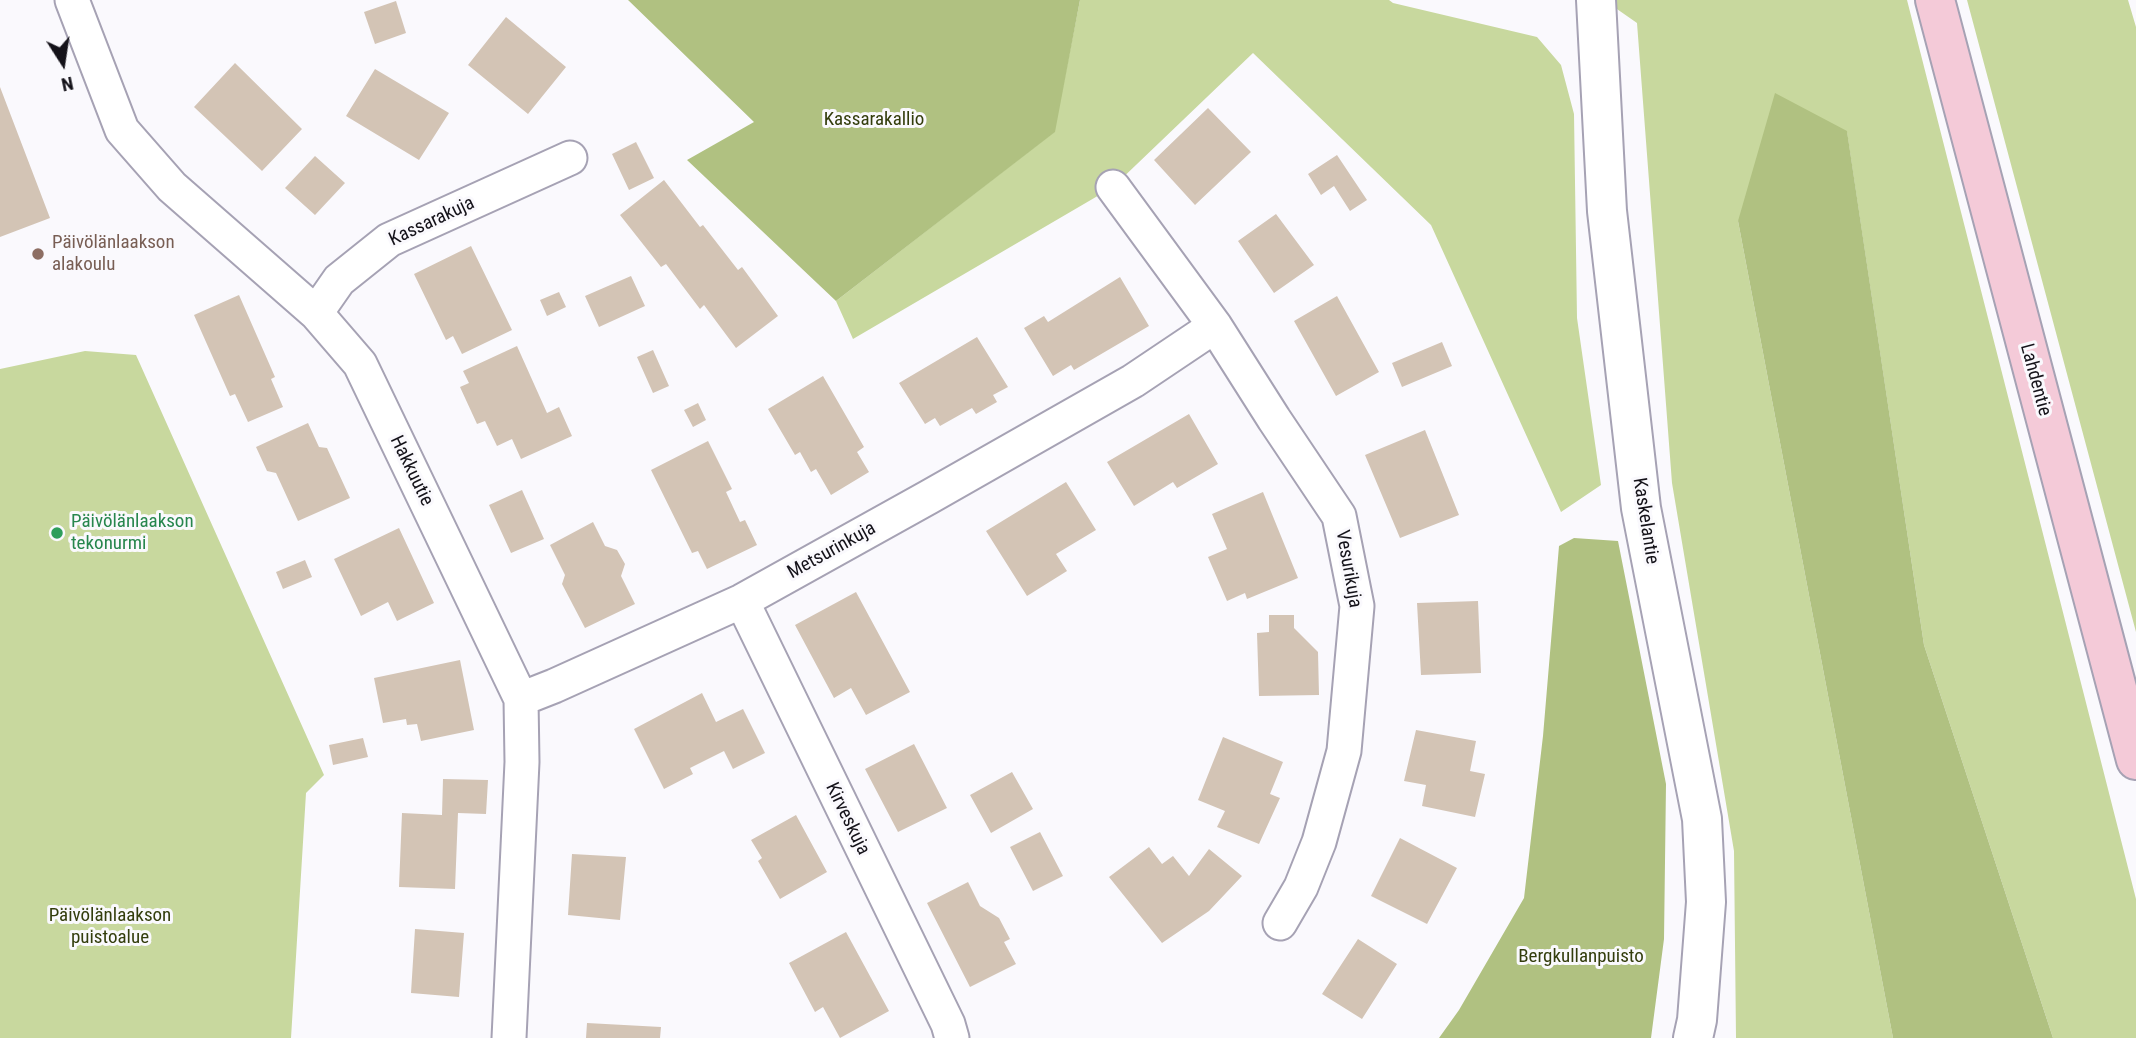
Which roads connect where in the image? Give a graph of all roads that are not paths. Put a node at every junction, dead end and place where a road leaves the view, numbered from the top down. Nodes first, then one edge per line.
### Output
1 (72, 0) edge
2 (1596, 0) edge
3 (1935, 0) edge
4 (570, 158) dead end
5 (1113, 187) dead end
6 (316, 313) junction
7 (1215, 326) junction
8 (742, 601) junction
9 (521, 699) junction
10 (2136, 760) edge
11 (1280, 923) dead end
12 (509, 1038) edge
13 (952, 1038) edge
14 (1693, 1038) edge

1 - 6 street, Hakkuutie
2 - 14 street, Kaskelantie
3 - 10 main road, Lahdentie
4 - 6 street, Kassarakuja
5 - 7 street, Vesurikuja
6 - 9 street, Hakkuutie
7 - 8 street, Metsurinkuja
7 - 11 street, Vesurikuja
8 - 9 street, Metsurinkuja
8 - 13 street, Kirveskuja
9 - 12 street, Hakkuutie

